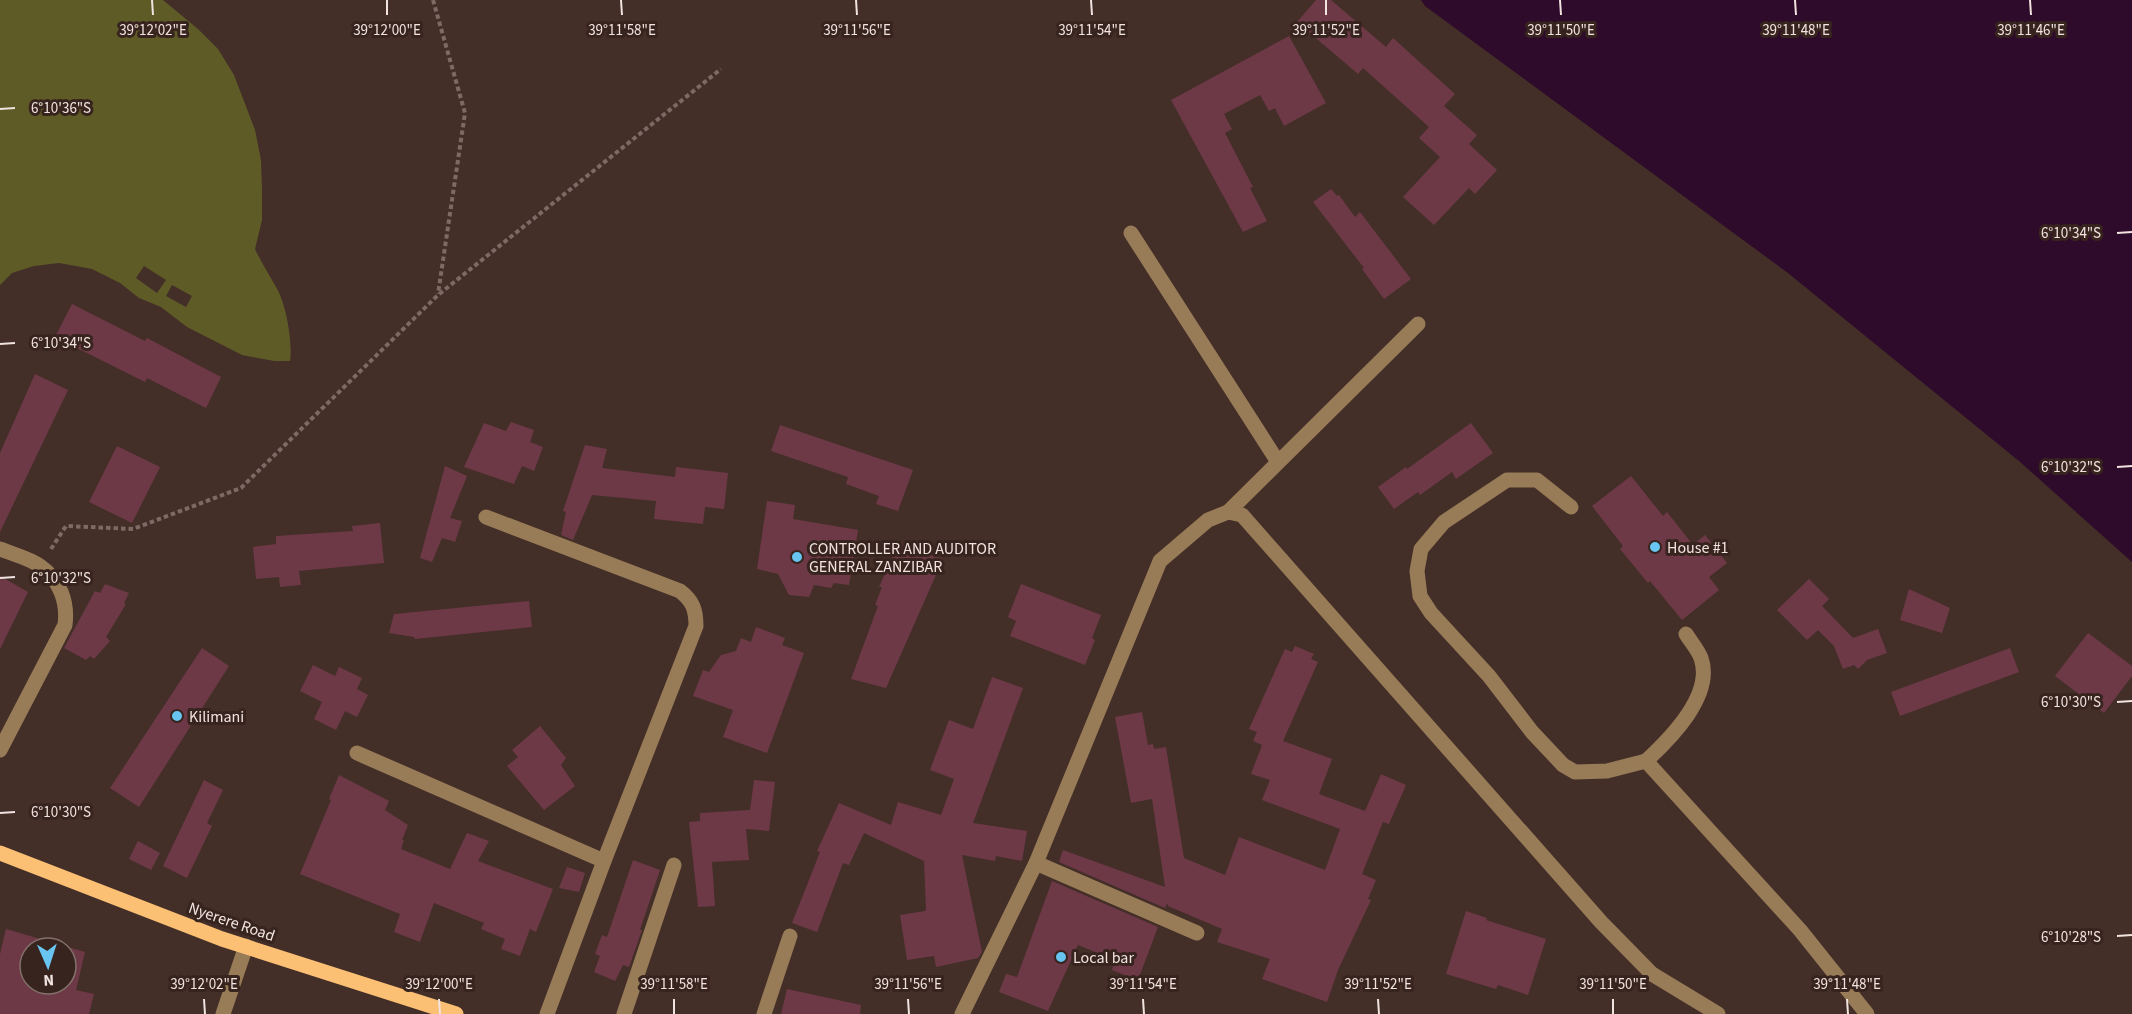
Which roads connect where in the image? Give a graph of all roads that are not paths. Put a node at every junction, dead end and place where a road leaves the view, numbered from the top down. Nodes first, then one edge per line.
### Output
1 (1131, 233) dead end
2 (1418, 324) dead end
3 (1278, 462) junction
4 (1570, 507) dead end
5 (1228, 512) junction
6 (486, 517) dead end
7 (0, 549) edge
8 (1686, 634) dead end
9 (0, 750) edge
10 (357, 753) dead end
11 (1646, 761) junction
12 (0, 853) edge
13 (604, 861) junction
14 (1036, 863) junction
15 (674, 865) dead end
16 (1197, 933) dead end
17 (790, 936) dead end
18 (246, 946) junction
19 (223, 1014) edge
20 (456, 1014) edge
21 (547, 1014) edge
22 (624, 1014) edge
23 (764, 1014) edge
24 (962, 1014) edge
25 (1718, 1014) edge
26 (1867, 1014) edge

1 - 3 street
2 - 3 street
3 - 5 street
4 - 11 street
5 - 14 street
5 - 25 street
6 - 13 street
7 - 9 street
8 - 11 street
10 - 13 street
11 - 26 street
12 - 18 main road, Nyerere Road
13 - 21 street
14 - 16 street
14 - 24 street
15 - 22 street
17 - 23 street
18 - 19 street
18 - 20 main road, Nyerere Road

